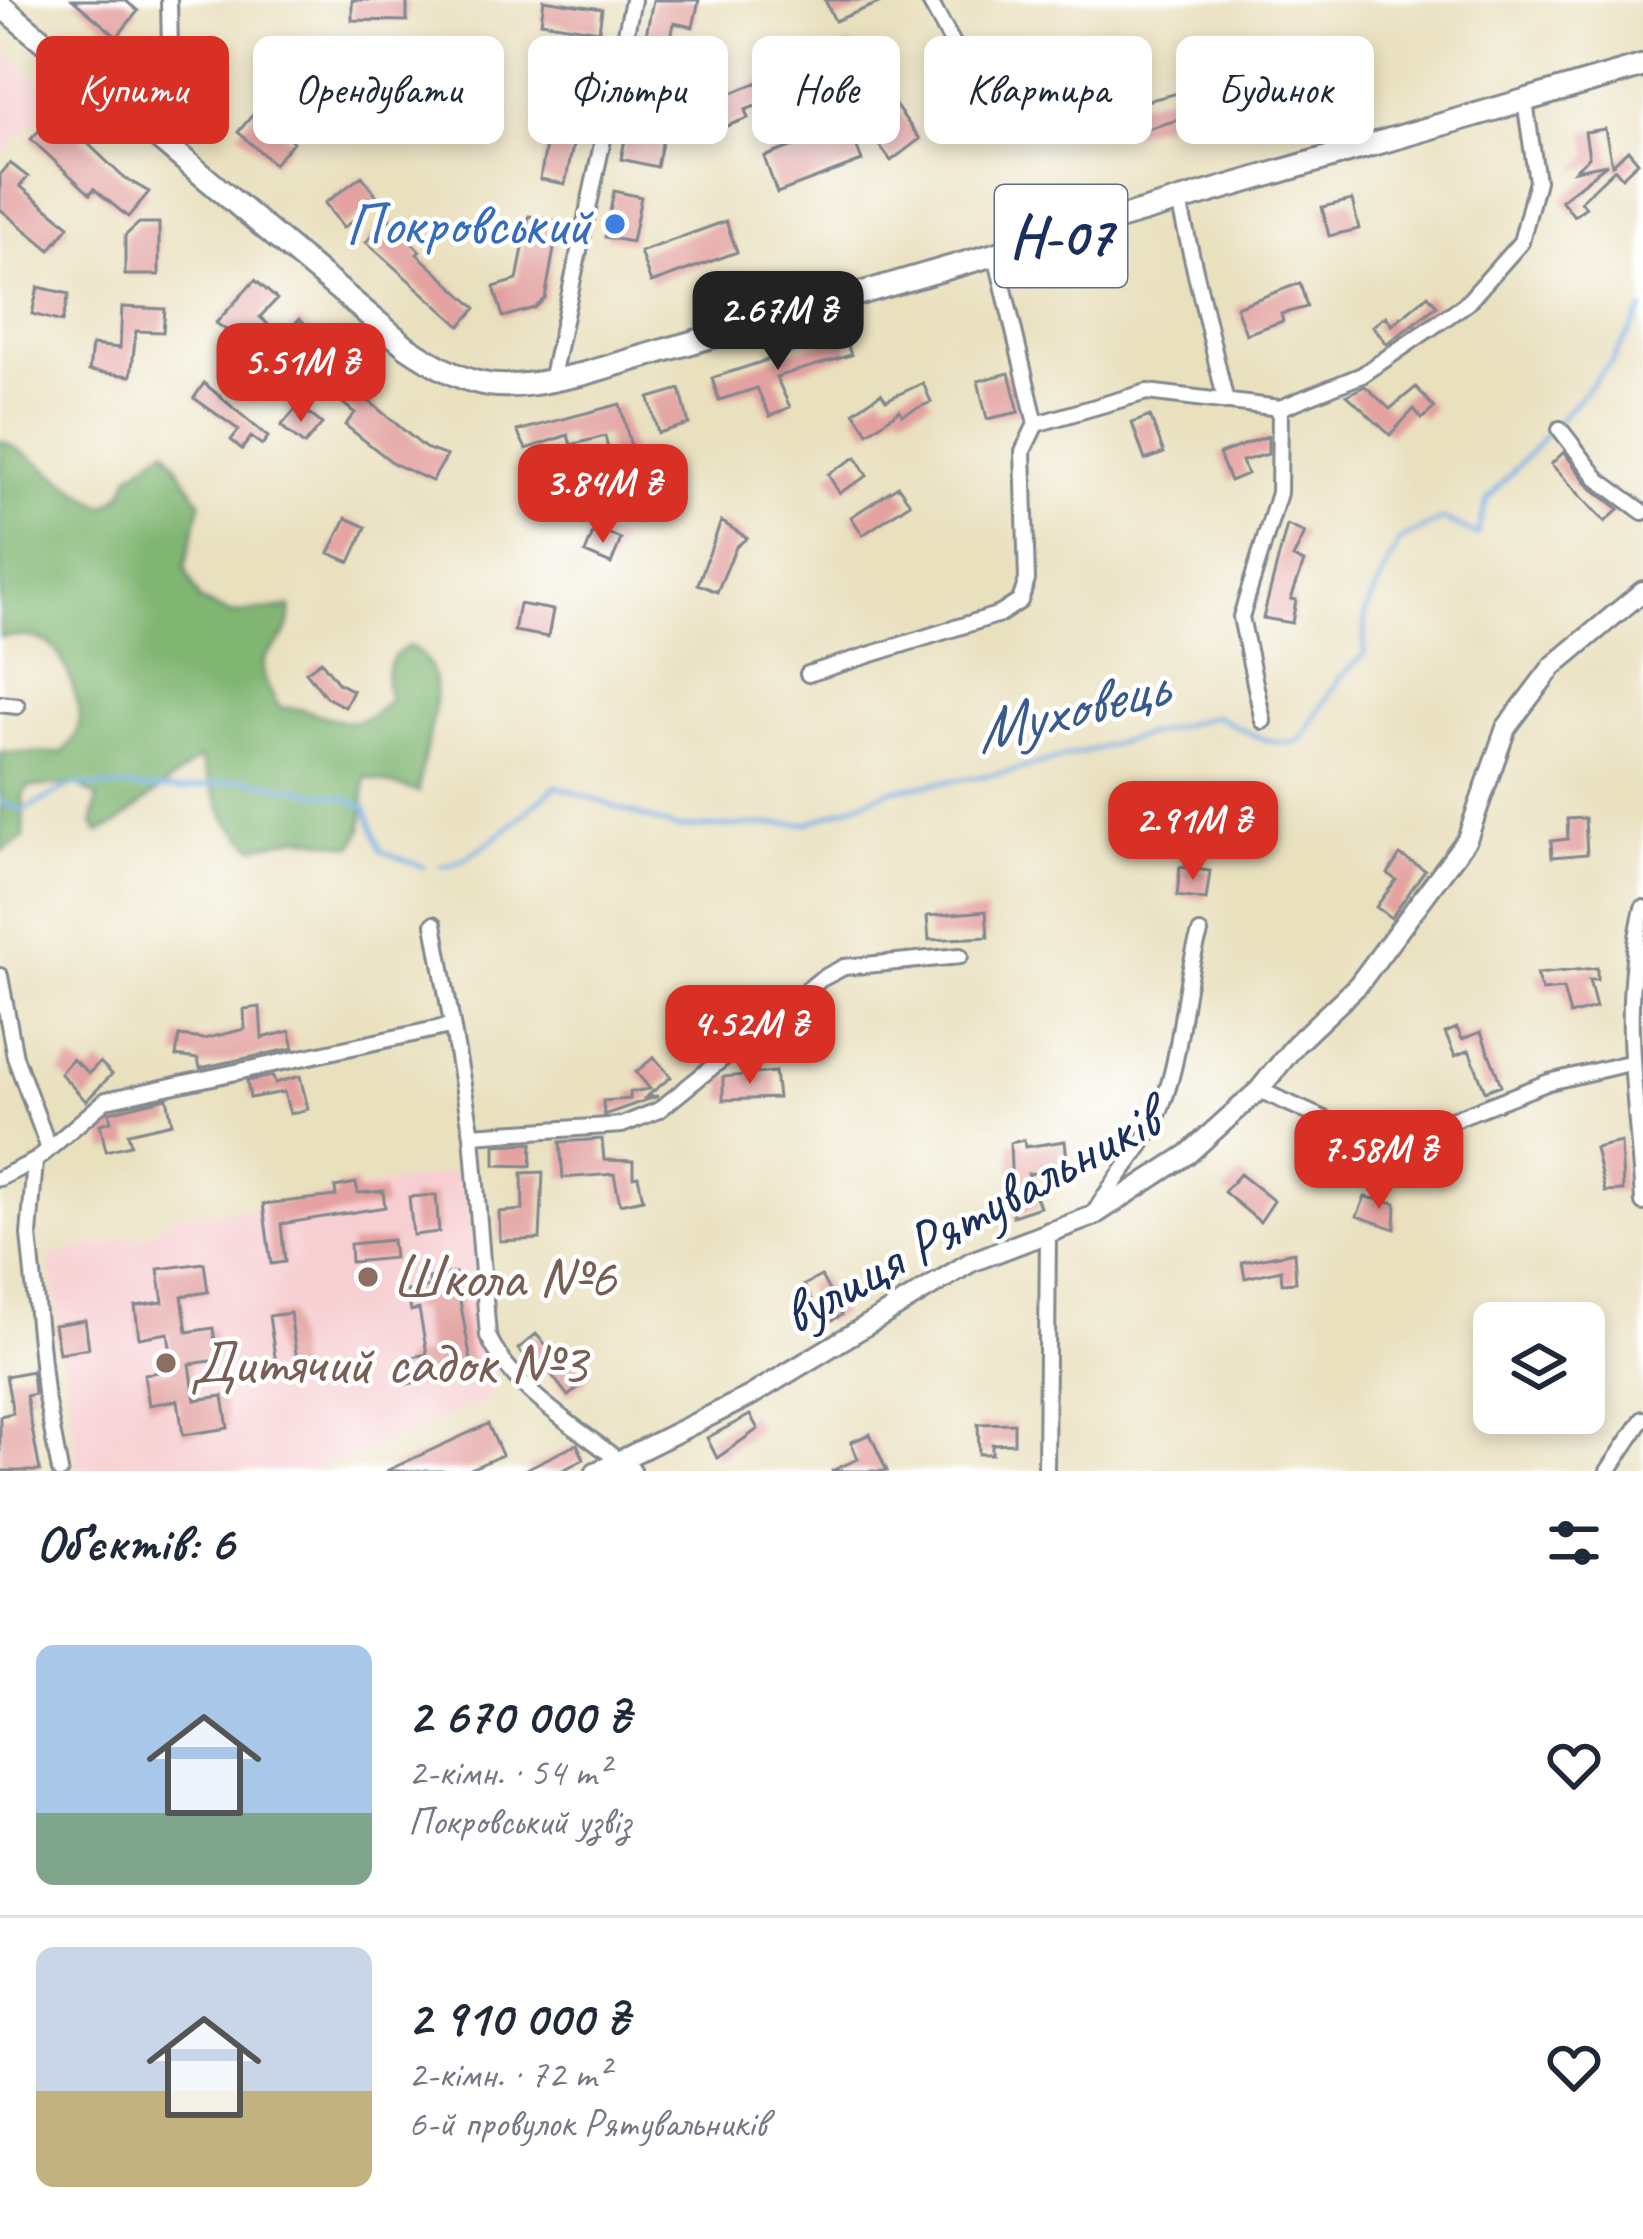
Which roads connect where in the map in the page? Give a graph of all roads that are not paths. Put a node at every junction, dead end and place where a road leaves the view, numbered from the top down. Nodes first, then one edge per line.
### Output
1 (169, 0) edge
2 (633, 0) edge
3 (929, 0) edge
4 (0, 5) edge
5 (949, 36) edge
6 (1643, 66) edge
7 (1525, 102) junction
8 (172, 152) junction
9 (1179, 202) junction
10 (996, 255) junction
11 (551, 381) junction
12 (1226, 402) junction
13 (1280, 408) junction
14 (1036, 424) junction
15 (1560, 430) dead end
16 (1643, 512) edge
17 (1643, 591) edge
18 (808, 674) dead end
19 (0, 704) edge
20 (17, 706) dead end
21 (1263, 721) dead end
22 (1643, 908) edge
23 (434, 924) dead end
24 (1200, 933) dead end
25 (960, 956) dead end
26 (0, 976) edge
27 (450, 1026) junction
28 (1629, 1063) junction
29 (1259, 1090) junction
30 (472, 1135) junction
31 (49, 1149) junction
32 (34, 1161) junction
33 (0, 1178) edge
34 (1643, 1204) edge
35 (1093, 1216) junction
36 (1048, 1230) junction
37 (1643, 1419) edge
38 (625, 1466) edge
39 (60, 1471) edge
40 (595, 1471) edge
41 (1046, 1471) edge
42 (1608, 1471) edge

1 - 8 street
2 - 11 street
3 - 5 street
4 - 8 main road, Н-07
6 - 7 main road, Н-07
7 - 9 main road, Н-07
7 - 13 street
8 - 11 main road, Н-07
9 - 10 main road, Н-07
9 - 12 street
10 - 11 main road, Н-07
10 - 14 street
12 - 13 street
12 - 14 street
13 - 21 street
14 - 18 street
15 - 16 street
17 - 29 main road, вулиця Рятувальників
19 - 20 street
22 - 28 street
23 - 27 street
24 - 35 street
25 - 30 street
26 - 31 street
27 - 30 street
27 - 31 street
28 - 29 street
28 - 34 street
29 - 35 main road, вулиця Рятувальників
30 - 38 street
31 - 32 street
32 - 33 street
32 - 39 street
35 - 36 main road, вулиця Рятувальників
36 - 38 main road, вулиця Рятувальників
36 - 41 street
37 - 42 street
38 - 40 street, вулиця Рятувальників

